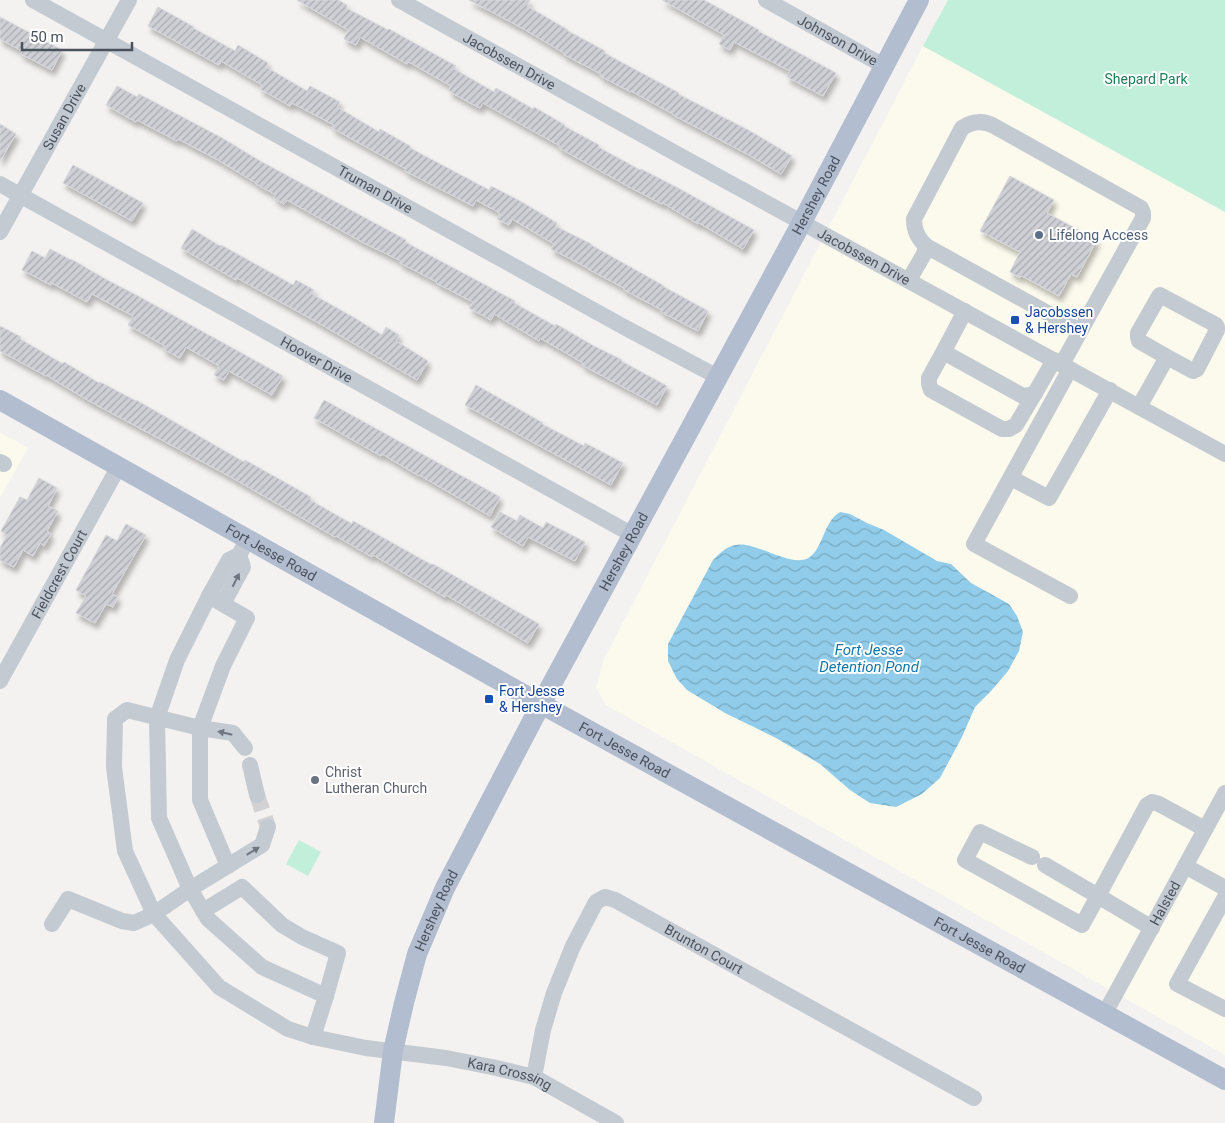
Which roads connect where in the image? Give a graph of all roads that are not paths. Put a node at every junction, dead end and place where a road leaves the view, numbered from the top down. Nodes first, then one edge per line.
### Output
1 (33, 0) edge
2 (129, 0) edge
3 (399, 0) edge
4 (766, 0) edge
5 (919, 0) edge
6 (106, 41) junction
7 (884, 66) junction
8 (0, 184) edge
9 (20, 195) junction
10 (802, 222) junction
11 (0, 232) edge
12 (926, 246) junction
13 (909, 280) junction
14 (965, 311) junction
15 (1080, 331) junction
16 (946, 347) junction
17 (1167, 357) junction
18 (1062, 364) junction
19 (718, 377) junction
20 (1110, 390) junction
21 (1035, 393) junction
22 (0, 400) edge
23 (1139, 407) junction
24 (1225, 454) edge
25 (119, 466) junction
26 (1011, 478) junction
27 (633, 535) junction
28 (244, 547) junction
29 (1070, 596) dead end
30 (216, 600) junction
31 (0, 681) edge
32 (541, 704) junction
33 (157, 718) junction
34 (200, 728) junction
35 (245, 748) dead end
36 (250, 765) dead end
37 (1225, 793) edge
38 (257, 795) tunnel mouth
39 (268, 827) dead end
40 (1205, 829) junction
41 (228, 866) junction
42 (1185, 866) junction
43 (1225, 888) edge
44 (190, 889) junction
45 (1098, 896) junction
46 (1225, 897) edge
47 (204, 911) junction
48 (154, 914) junction
49 (52, 924) dead end
50 (1152, 928) junction
51 (326, 996) junction
52 (1223, 1004) edge
53 (1105, 1013) junction
54 (313, 1037) junction
55 (394, 1051) junction
56 (534, 1077) junction
57 (1225, 1080) edge
58 (974, 1098) dead end
59 (384, 1123) edge
60 (616, 1123) edge

1 - 6 street, Truman Drive
2 - 6 street, Susan Drive
3 - 10 street, Jacobssen Drive
4 - 7 street, Johnson Drive
5 - 7 main road, Hershey Road
6 - 9 street, Susan Drive
6 - 19 street, Truman Drive
7 - 10 main road, Hershey Road
8 - 9 street, Hoover Drive
9 - 11 street, Susan Drive
9 - 27 street, Hoover Drive
10 - 13 street, Jacobssen Drive
10 - 19 main road, Hershey Road
12 - 13 street
12 - 15 street
12 - 15 street
13 - 14 street, Jacobssen Drive
14 - 16 street
14 - 18 street, Jacobssen Drive
15 - 18 street
16 - 21 street
16 - 21 street
17 - 17 street
17 - 23 street
18 - 20 street, Jacobssen Drive
18 - 21 street
18 - 26 street
19 - 27 main road, Hershey Road
20 - 23 street, Jacobssen Drive
20 - 26 street
22 - 25 main road, Fort Jesse Road
23 - 24 street, Jacobssen Drive
25 - 28 main road, Fort Jesse Road
25 - 31 street, Fieldcrest Court
26 - 29 street
27 - 32 main road, Hershey Road
28 - 30 street
28 - 32 main road, Fort Jesse Road
30 - 33 street
30 - 34 street
32 - 53 main road, Fort Jesse Road
32 - 55 main road, Hershey Road
33 - 34 street
33 - 44 street
33 - 48 street, Kara Crossing
35 -> 34 street
34 - 41 street
36 - 38 street
37 - 40 street, Halsted
41 -> 39 street
40 - 42 street, Halsted
40 - 45 street
41 - 44 street
42 - 43 street
42 - 50 street, Halsted
44 - 47 street
44 - 48 street
45 - 45 street
45 - 50 street
46 - 52 street
47 - 51 street
47 - 51 street
48 - 49 street
48 - 54 street, Kara Crossing
50 - 53 street, Halsted
51 - 54 street
53 - 57 main road, Fort Jesse Road
54 - 55 street, Kara Crossing
55 - 56 street, Kara Crossing
55 - 59 main road, Hershey Road
56 - 58 street, Brunton Court
56 - 60 street, Kara Crossing

